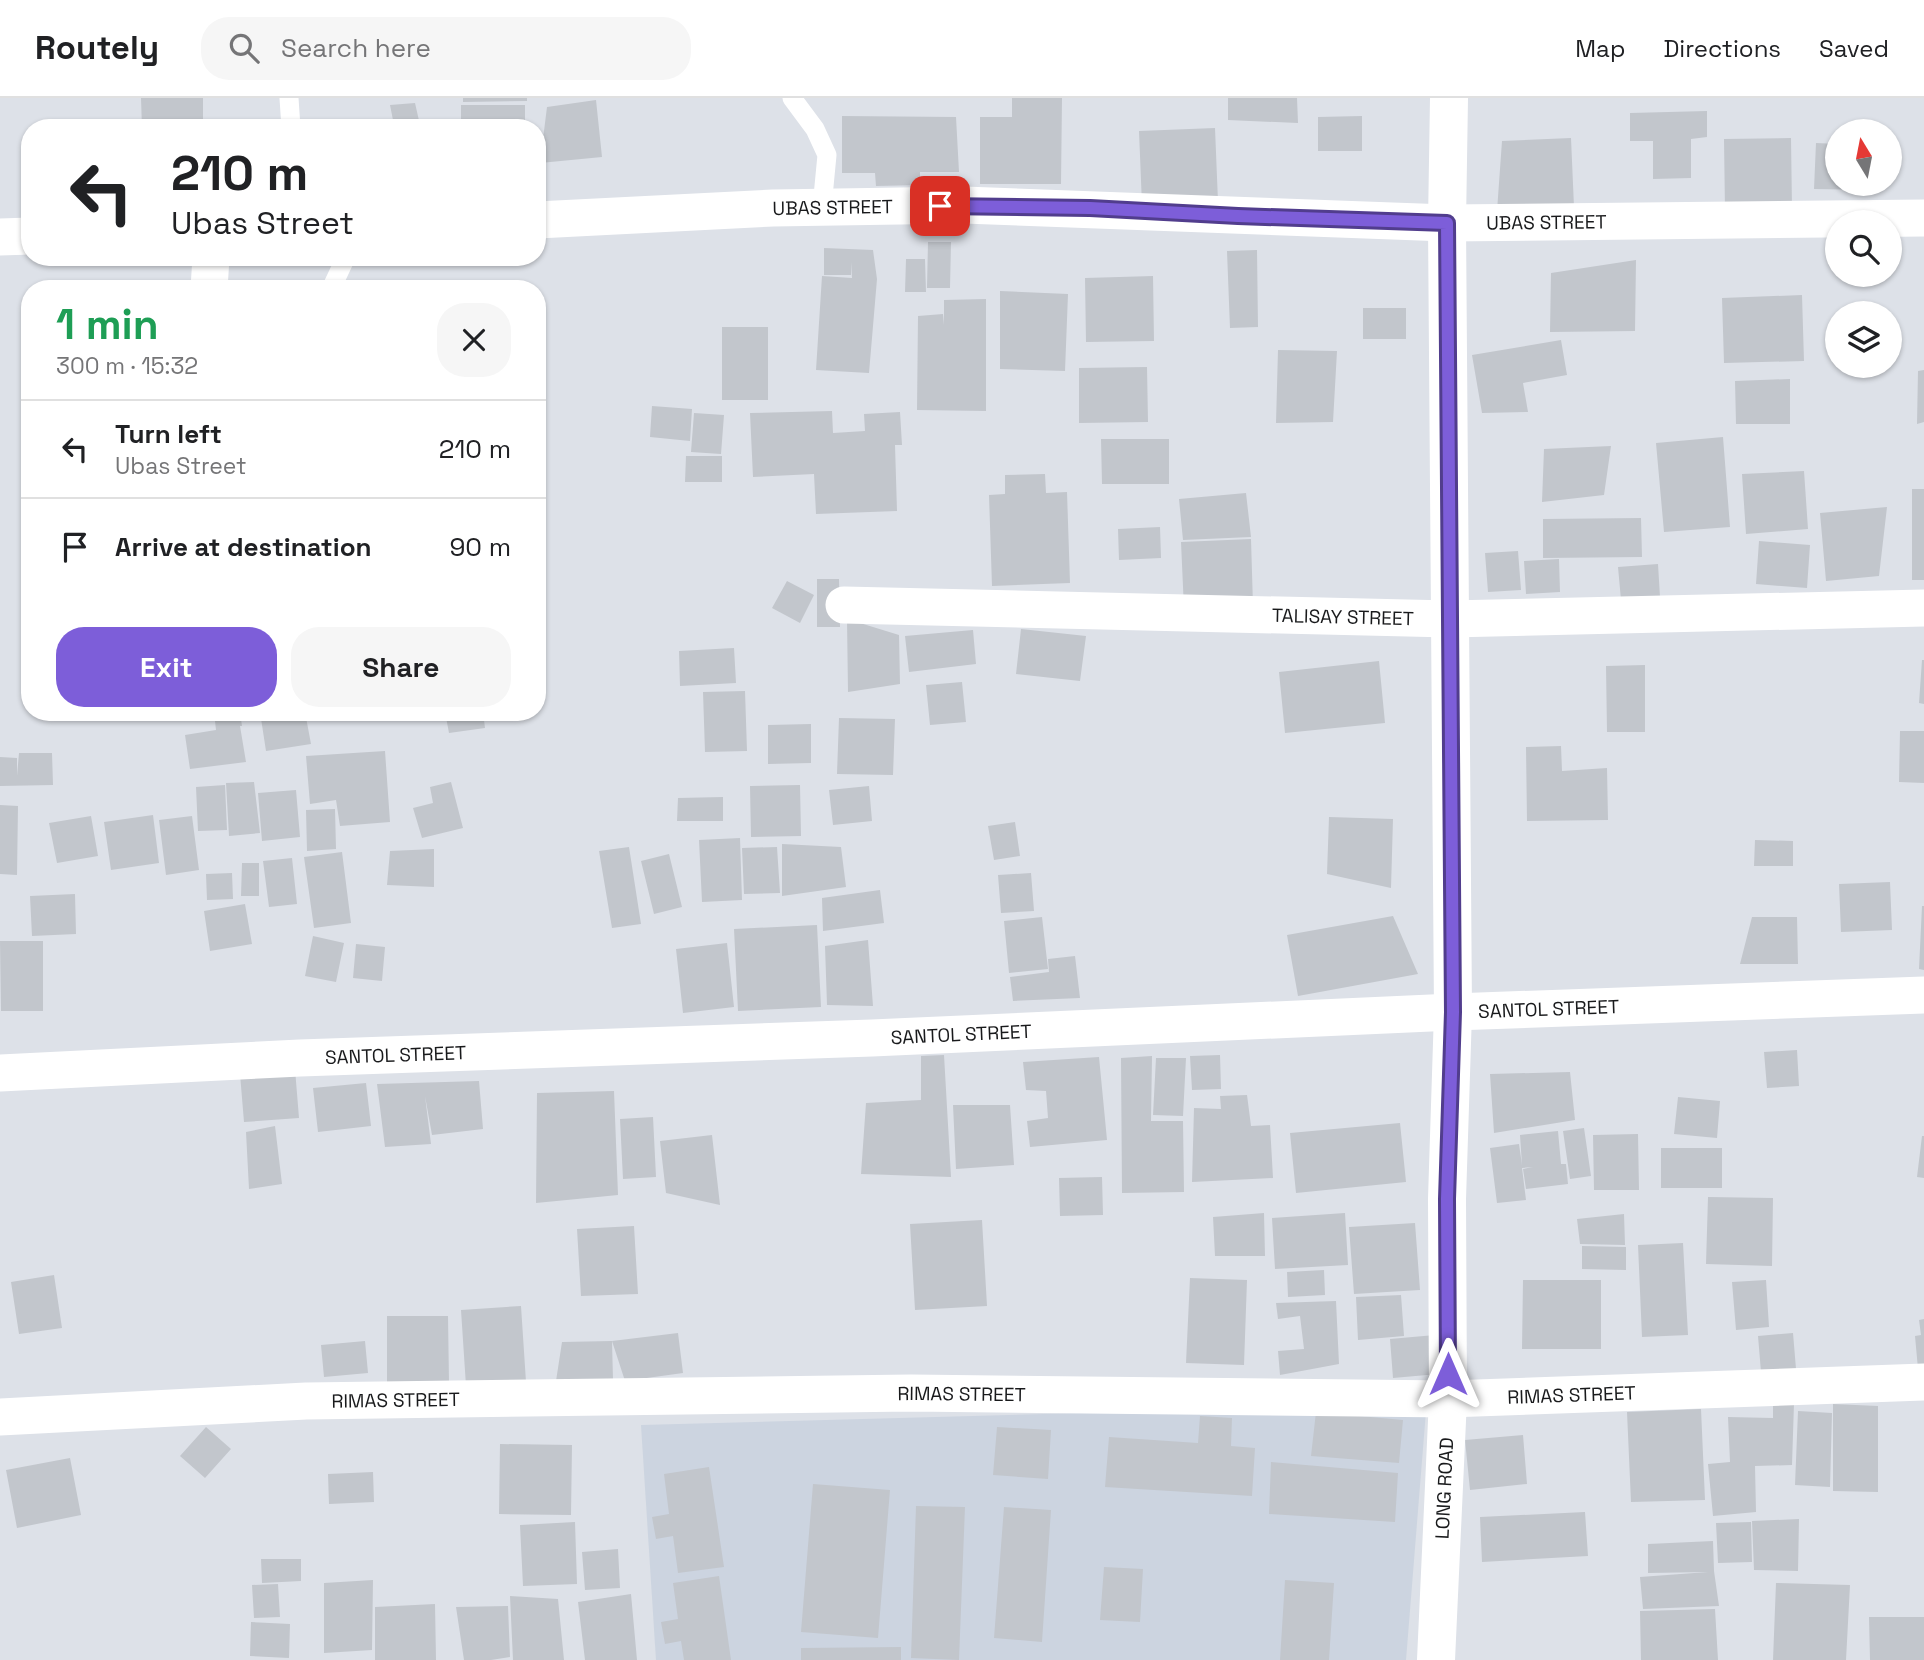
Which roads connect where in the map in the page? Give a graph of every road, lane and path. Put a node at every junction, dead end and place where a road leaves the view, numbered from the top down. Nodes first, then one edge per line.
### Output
1 (289, 98) edge
2 (792, 98) edge
3 (1449, 98) edge
4 (290, 119) edge
5 (822, 207) junction
6 (1924, 218) edge
7 (546, 220) edge
8 (1447, 223) junction
9 (21, 236) edge
10 (0, 237) edge
11 (844, 605) dead end
12 (1924, 608) edge
13 (1450, 619) junction
14 (1924, 995) edge
15 (1453, 1012) junction
16 (0, 1073) edge
17 (1924, 1382) edge
18 (1448, 1399) junction
19 (0, 1417) edge
20 (1436, 1660) edge

1 - 4 lane
2 - 5 lane
3 - 8 street, LONG ROAD
5 - 7 street, UBAS STREET
5 - 8 street, UBAS STREET
6 - 8 street, UBAS STREET
8 - 13 street, LONG ROAD
9 - 10 street
11 - 13 street, TALISAY STREET
12 - 13 street, TALISAY STREET
13 - 15 street, LONG ROAD
14 - 15 street, SANTOL STREET
15 - 16 street, SANTOL STREET
15 - 18 street, LONG ROAD
17 - 18 street, RIMAS STREET
18 - 19 street, RIMAS STREET
18 - 20 street, LONG ROAD

